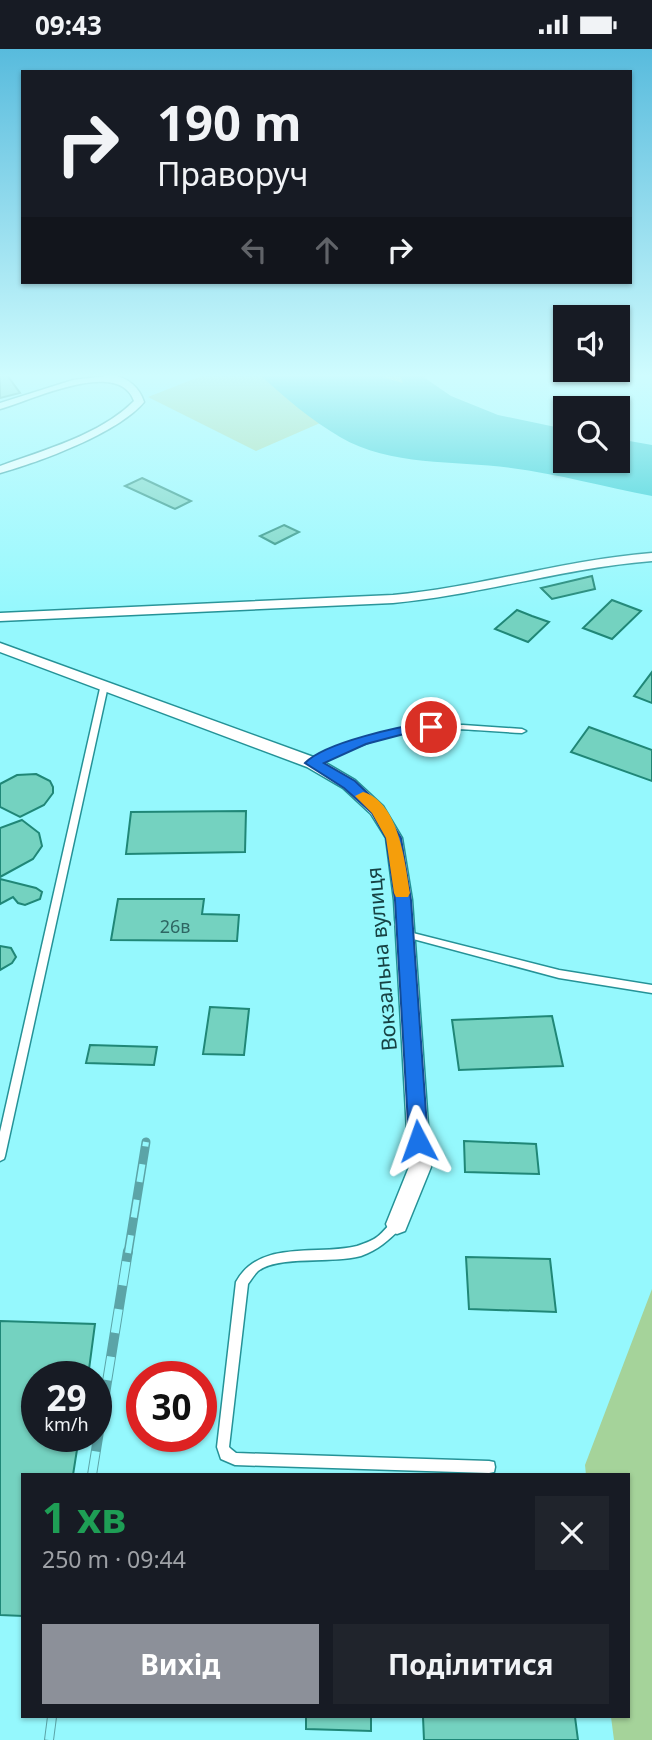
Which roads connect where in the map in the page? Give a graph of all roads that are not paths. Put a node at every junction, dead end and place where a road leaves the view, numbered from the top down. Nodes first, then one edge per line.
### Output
1 (42, 454) edge
2 (0, 470) edge
3 (652, 557) edge
4 (0, 617) edge
5 (0, 647) edge
6 (104, 686) junction
7 (522, 731) dead end
8 (313, 763) junction
9 (405, 934) junction
10 (652, 989) edge
11 (0, 1156) edge
12 (397, 1224) joint
13 (489, 1467) dead end

1 - 2 street
3 - 4 street
5 - 6 street, Вокзальна вулиця
6 - 8 street, Вокзальна вулиця
6 - 11 lane
7 - 8 lane
8 - 9 street, Вокзальна вулиця
9 - 10 lane
9 - 12 street, Вокзальна вулиця
12 - 13 lane

